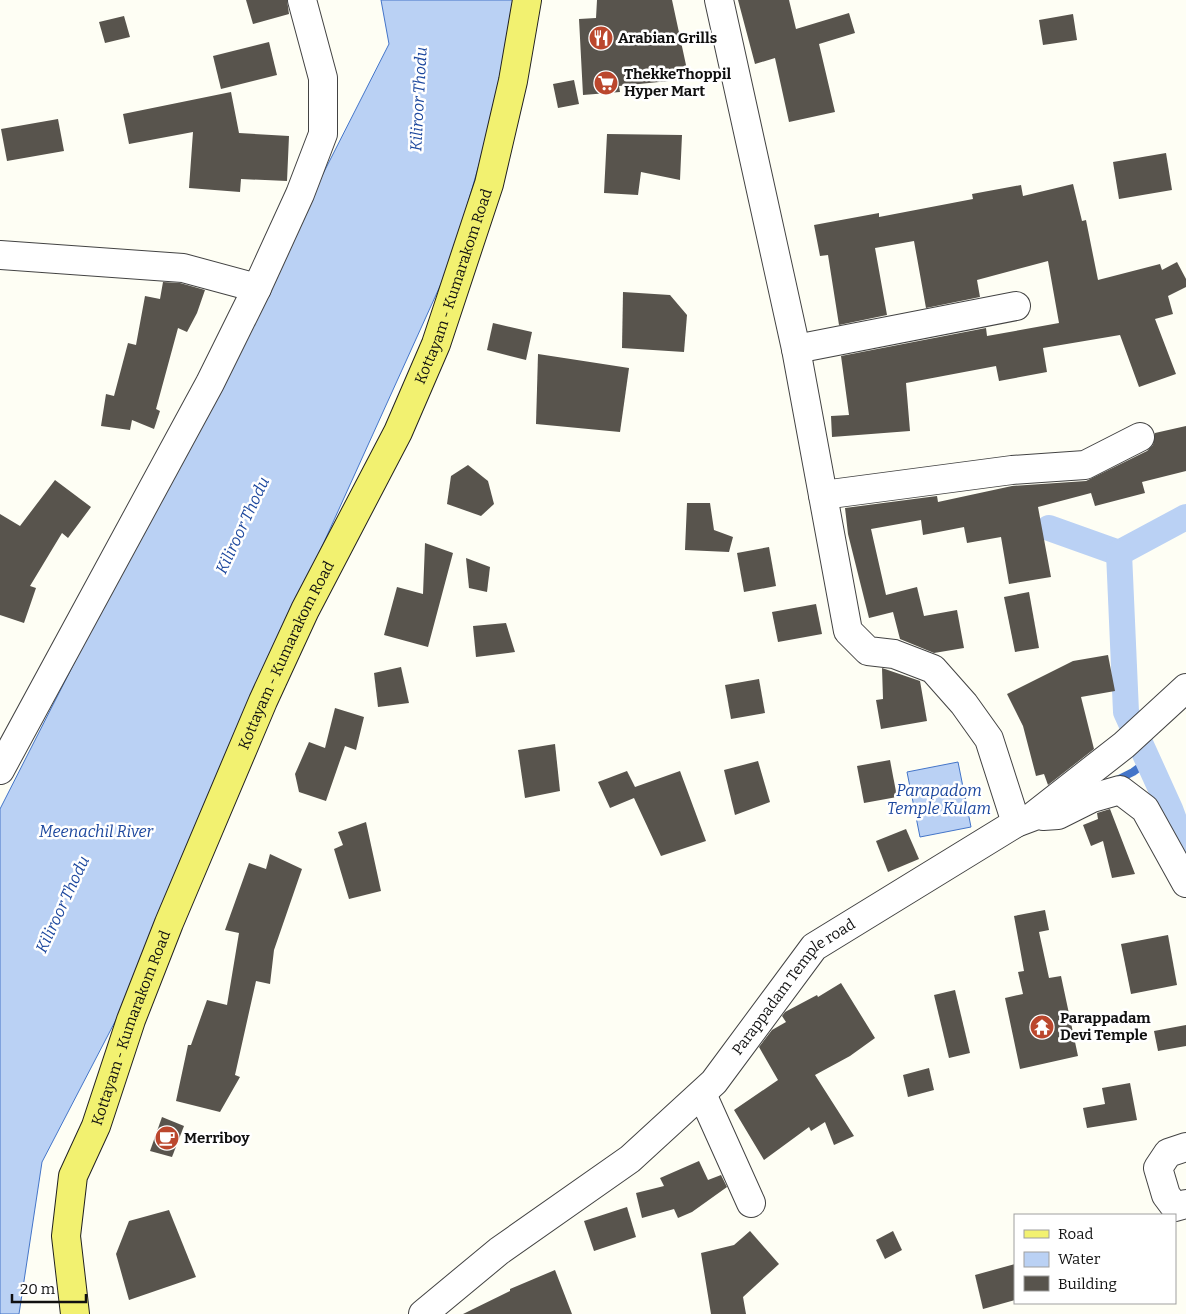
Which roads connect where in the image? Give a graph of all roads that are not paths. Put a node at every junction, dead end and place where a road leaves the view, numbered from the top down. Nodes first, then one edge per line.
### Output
1 (302, 0) edge
2 (527, 0) edge
3 (719, 0) edge
4 (0, 255) edge
5 (257, 288) junction
6 (1016, 306) dead end
7 (796, 349) junction
8 (1140, 437) dead end
9 (823, 495) junction
10 (1186, 688) edge
11 (0, 770) edge
12 (1024, 820) junction
13 (1186, 883) edge
14 (702, 1094) junction
15 (1186, 1148) edge
16 (751, 1204) dead end
17 (1186, 1204) edge
18 (75, 1314) edge
19 (423, 1314) edge

1 - 5 street
2 - 18 main road, Kottayam - Kumarakom Road
3 - 7 street
4 - 5 street
5 - 11 street
6 - 7 street
7 - 9 street
8 - 9 street
9 - 12 street
10 - 12 street, Parappadam Temple road
12 - 13 street
12 - 14 street, Parappadam Temple road
14 - 16 street
14 - 19 street, Parappadam Temple road
15 - 17 street

